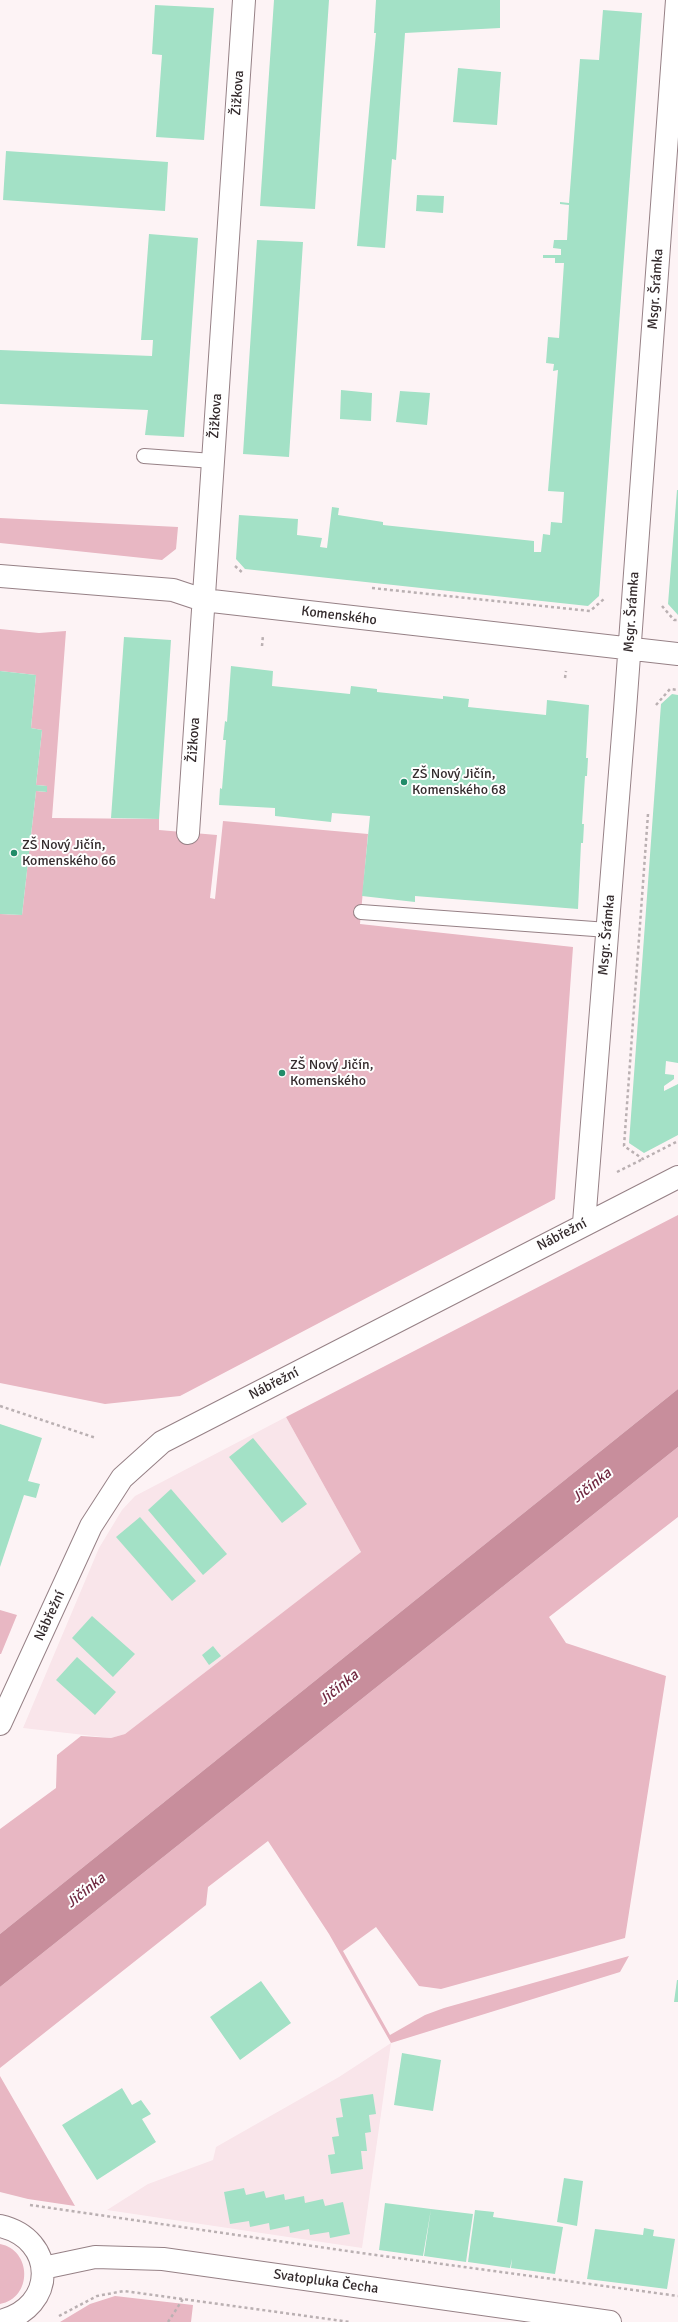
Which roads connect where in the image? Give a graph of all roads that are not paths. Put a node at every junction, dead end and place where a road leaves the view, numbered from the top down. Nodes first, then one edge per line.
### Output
1 (244, 0) edge
2 (677, 0) edge
3 (144, 456) dead end
4 (213, 461) junction
5 (0, 576) edge
6 (203, 600) junction
7 (630, 650) junction
8 (678, 654) edge
9 (188, 833) dead end
10 (361, 912) dead end
11 (608, 930) junction
12 (678, 1177) edge
13 (584, 1223) junction
14 (0, 1724) edge
15 (0, 2226) edge
16 (43, 2268) junction
17 (0, 2322) edge
18 (610, 2322) edge

1 - 4 street, Žižkova
2 - 7 street, Msgr. Šrámka
3 - 4 lane
4 - 6 street, Žižkova
5 - 6 street, Komenského
6 - 7 street, Komenského
6 - 9 street, Žižkova
7 - 8 street, Komenského
7 - 11 street, Msgr. Šrámka
10 - 11 lane
11 - 13 street, Msgr. Šrámka
12 - 13 street, Nábřežní
13 - 14 street, Nábřežní
15 - 16 street
16 - 17 street
16 - 18 street, Svatopluka Čecha

